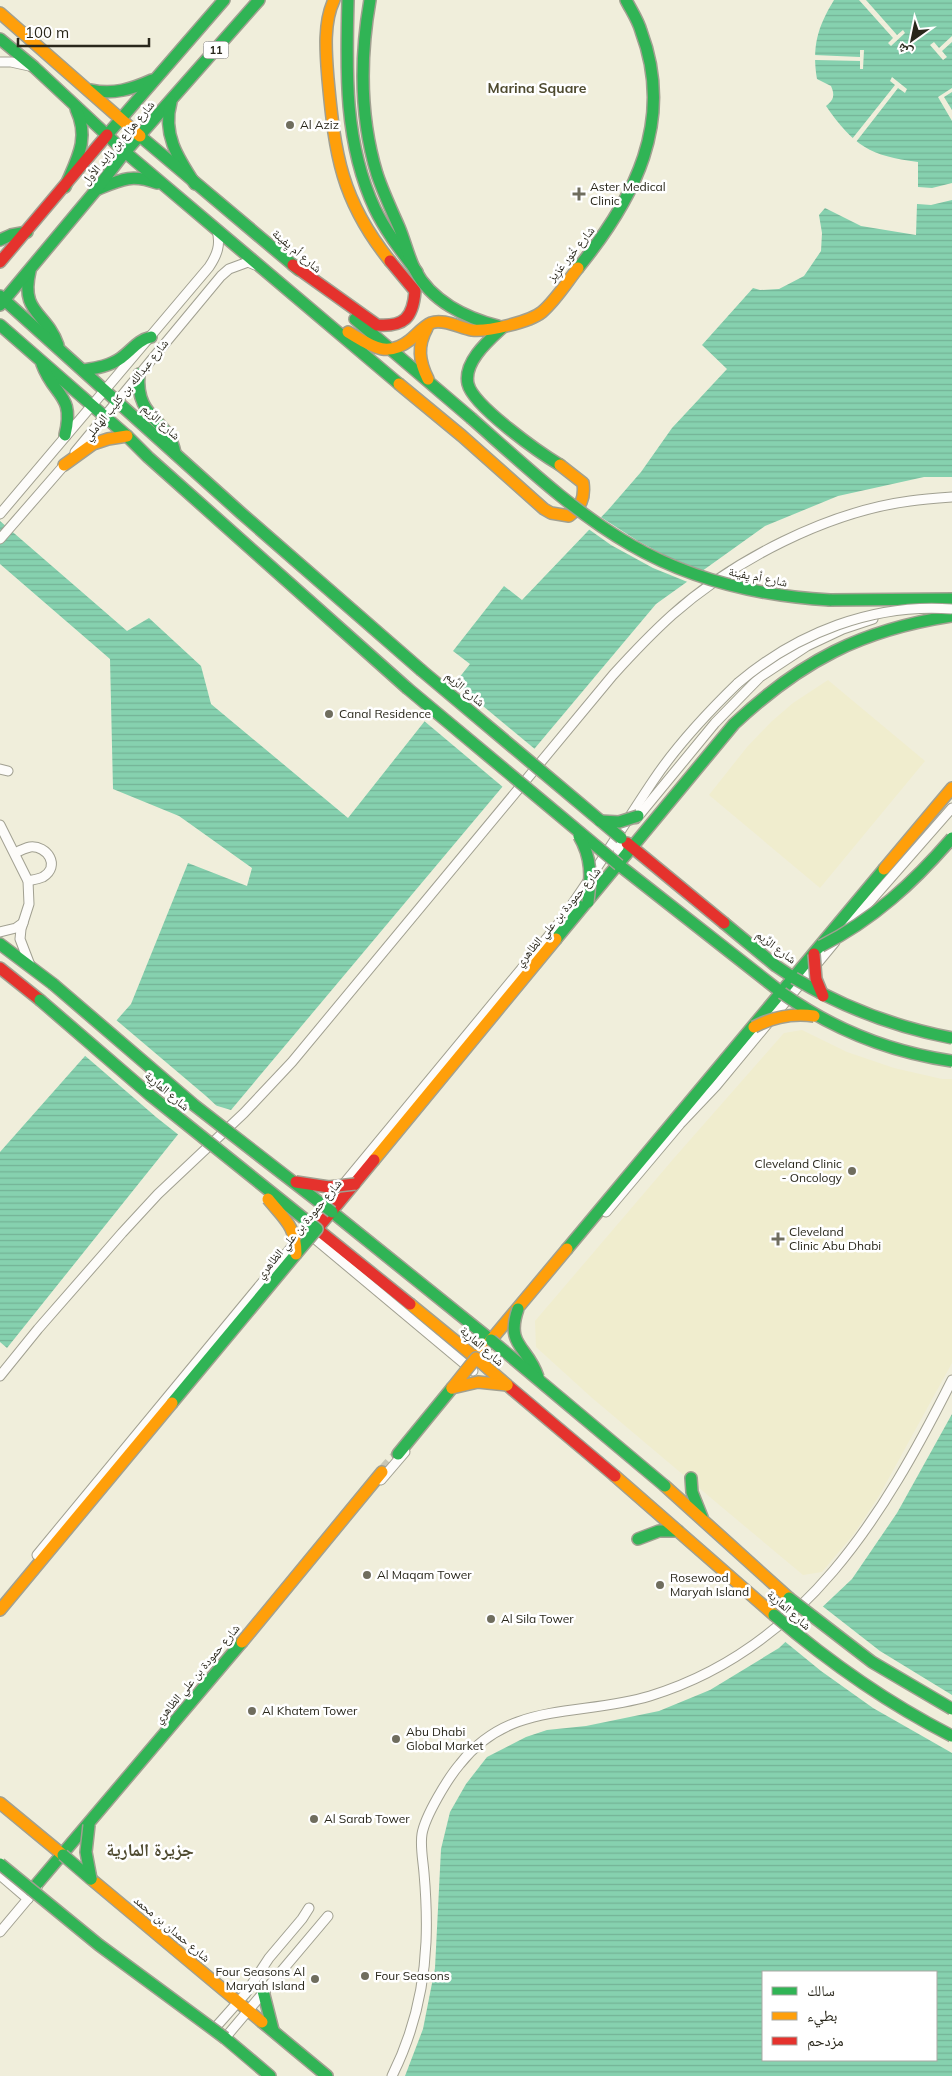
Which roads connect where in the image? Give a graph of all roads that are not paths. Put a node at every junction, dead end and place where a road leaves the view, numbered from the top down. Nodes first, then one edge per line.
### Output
1 (259, 0) edge
2 (334, 0) edge
3 (348, 0) edge
4 (370, 0) edge
5 (626, 0) edge
6 (223, 1) edge
7 (0, 13) edge
8 (0, 39) edge
9 (0, 62) edge
10 (34, 67) junction
11 (157, 78) junction
12 (88, 90) junction
13 (70, 100) junction
14 (172, 100) junction
15 (122, 118) junction
16 (107, 135) junction
17 (140, 136) junction
18 (125, 152) junction
19 (195, 184) junction
20 (65, 187) junction
21 (168, 188) junction
22 (96, 190) junction
23 (217, 230) junction
24 (27, 232) junction
25 (0, 240) edge
26 (0, 262) edge
27 (293, 265) junction
28 (263, 267) junction
29 (30, 268) junction
30 (205, 272) junction
31 (417, 272) junction
32 (215, 284) junction
33 (1, 300) edge
34 (323, 320) junction
35 (431, 323) junction
36 (0, 325) edge
37 (503, 327) junction
38 (151, 337) junction
39 (0, 339) edge
40 (17, 340) junction
41 (59, 348) junction
42 (391, 350) junction
43 (41, 361) junction
44 (83, 370) junction
45 (139, 374) junction
46 (431, 384) junction
47 (106, 390) junction
48 (117, 401) junction
49 (93, 406) junction
50 (105, 416) junction
51 (65, 435) junction
52 (127, 436) junction
53 (175, 453) junction
54 (64, 465) junction
55 (952, 497) edge
56 (0, 514) edge
57 (0, 539) edge
58 (952, 599) edge
59 (952, 605) edge
60 (952, 609) edge
61 (952, 616) edge
62 (952, 788) edge
63 (952, 808) edge
64 (638, 816) junction
65 (600, 821) junction
66 (0, 825) edge
67 (573, 825) junction
68 (621, 838) junction
69 (952, 838) edge
70 (632, 848) junction
71 (15, 853) junction
72 (619, 865) junction
73 (28, 881) junction
74 (588, 902) junction
75 (23, 923) junction
76 (0, 932) edge
77 (0, 944) edge
78 (817, 950) junction
79 (30, 966) junction
80 (0, 968) edge
81 (799, 977) junction
82 (782, 993) junction
83 (824, 996) junction
84 (816, 1017) junction
85 (754, 1027) junction
86 (952, 1038) edge
87 (952, 1061) edge
88 (211, 1145) junction
89 (292, 1181) junction
90 (356, 1184) junction
91 (264, 1188) junction
92 (332, 1212) junction
93 (312, 1230) junction
94 (296, 1254) junction
95 (518, 1308) junction
96 (491, 1340) junction
97 (476, 1358) junction
98 (472, 1371) junction
99 (0, 1376) edge
100 (539, 1379) junction
101 (952, 1380) edge
102 (506, 1385) junction
103 (452, 1388) junction
104 (398, 1454) tunnel mouth
105 (382, 1472) tunnel mouth
106 (691, 1478) dead end
107 (704, 1521) junction
108 (678, 1531) junction
109 (638, 1540) dead end
110 (0, 1600) edge
111 (0, 1610) edge
112 (952, 1710) edge
113 (952, 1736) edge
114 (0, 1803) edge
115 (89, 1825) junction
116 (63, 1855) junction
117 (0, 1864) edge
118 (0, 1875) edge
119 (91, 1879) junction
120 (30, 1895) junction
121 (309, 1908) dead end
122 (328, 1916) dead end
123 (0, 1932) edge
124 (264, 1991) junction
125 (238, 2002) junction
126 (248, 2010) junction
127 (214, 2029) junction
128 (274, 2032) junction
129 (225, 2038) junction
130 (270, 2076) edge
131 (327, 2076) edge
132 (392, 2076) edge

1 - 14 main road, شارع هزاع بن زايد الأول / 11
2 - 27 main road
3 - 31 main road
4 - 31 main road
5 - 37 main road, شارع خُور عَزِيز
6 - 11 main road, شارع هزاع بن زايد الأول / 11
7 - 12 main road, شارع أم يِفينة
8 - 10 main road
9 - 10 street
10 - 13 main road
11 - 12 main road
11 - 15 main road, شارع هزاع بن زايد الأول / 11
12 - 15 main road, شارع أم يِفينة
13 - 16 main road
13 - 20 main road
14 - 17 main road, شارع هزاع بن زايد الأول / 11
14 - 19 main road
15 - 16 main road, شارع هزاع بن زايد الأول / 11
15 - 17 main road, شارع أم يِفينة
16 - 18 main road
16 - 20 main road, شارع هزاع بن زايد الأول / 11
17 - 18 main road, شارع هزاع بن زايد الأول / 11
17 - 19 main road, شارع أم يِفينة
18 - 21 main road
18 - 22 main road, شارع هزاع بن زايد الأول / 11
19 - 27 main road, شارع أم يِفينة
20 - 24 main road, شارع هزاع بن زايد الأول / 11
21 - 22 main road
21 - 23 main road
22 - 29 main road, شارع هزاع بن زايد الأول / 11
23 - 28 main road
23 - 30 street, شارع عبدالله بن كليب الهاملي
24 - 25 main road
24 - 26 main road, شارع هزاع بن زايد الأول / 11
27 - 42 main road, شارع أم يِفينة
28 - 32 street, شارع عبدالله بن كليب الهاملي
28 - 34 main road
29 - 33 main road, شارع هزاع بن زايد الأول / 11
29 - 41 main road
30 - 32 street
30 - 38 street, شارع عبدالله بن كليب الهاملي
31 - 37 main road
32 - 45 street, شارع عبدالله بن كليب الهاملي
33 - 41 main road, شارع الرِّيم
34 - 37 main road
34 - 42 main road
35 - 37 main road, شارع خُور عَزِيز
35 - 42 main road
35 - 46 main road
36 - 40 main road
38 - 44 main road
38 - 47 street, شارع عبدالله بن كليب الهاملي
39 - 40 main road
40 - 43 main road
41 - 44 main road, شارع الرِّيم
42 - 46 main road, شارع أم يِفينة
43 - 49 main road
43 - 51 main road
44 - 47 main road, شارع الرِّيم
45 - 48 street, شارع عبدالله بن كليب الهاملي
45 - 53 main road
46 - 58 main road, شارع أم يِفينة, bridge
47 - 48 main road, شارع الرِّيم
47 - 49 street, شارع عبدالله بن كليب الهاملي
48 - 50 street, شارع عبدالله بن كليب الهاملي
48 - 53 main road, شارع الرِّيم
49 - 50 main road
49 - 51 street, شارع عبدالله بن كليب الهاملي
50 - 52 main road
50 - 54 street, شارع عبدالله بن كليب الهاملي
51 - 56 street, شارع عبدالله بن كليب الهاملي
52 - 54 main road
52 - 67 main road, bridge
53 - 65 main road, شارع الرِّيم, bridge
54 - 57 street, شارع عبدالله بن كليب الهاملي
55 - 88 street
59 - 64 street
60 - 93 street, bridge
61 - 70 main road, شارع حمودة بن علي الظاهري
62 - 78 main road
63 - 81 street
64 - 65 main road, bridge
64 - 68 street
65 - 68 main road, شارع الرِّيم, bridge
66 - 71 street
67 - 72 main road, bridge
67 - 74 main road, bridge
68 - 70 main road, شارع الرِّيم
68 - 72 street, شارع حمودة بن علي الظاهري
69 - 78 main road, bridge
70 - 72 main road, شارع حمودة بن علي الظاهري
70 - 81 main road, شارع الرِّيم
71 - 73 street
71 - 73 street
72 - 74 main road, شارع حمودة بن علي الظاهري
72 - 82 main road
73 - 75 street
74 - 90 main road, شارع حمودة بن علي الظاهري
75 - 76 street
75 - 79 street
77 - 79 main road, شارع المارِية
78 - 81 main road
78 - 83 main road, bridge
79 - 89 main road, شارع المارِية, bridge
80 - 88 main road, شارع المارِية, bridge
81 - 82 main road
81 - 83 main road, شارع الرِّيم, bridge
81 - 98 street
82 - 84 main road, bridge
82 - 85 main road
83 - 86 main road, شارع الرِّيم, bridge
84 - 85 main road, bridge
84 - 87 main road, bridge
85 - 95 main road
88 - 91 main road, شارع المارِية, bridge
88 - 99 street
89 - 90 main road, bridge
89 - 92 main road, شارع المارِية, bridge
90 - 92 main road, شارع حمودة بن علي الظاهري
91 - 93 main road, شارع المارِية, bridge
91 - 94 main road, bridge
92 - 93 main road, شارع حمودة بن علي الظاهري
92 - 96 main road, شارع المارِية
93 - 94 main road, شارع حمودة بن علي الظاهري, bridge
93 - 97 main road, شارع المارِية
93 - 98 street
93 - 110 street
94 - 111 main road, شارع حمودة بن علي الظاهري
95 - 96 main road
95 - 100 main road, bridge
96 - 97 main road
96 - 100 main road, شارع المارِية, bridge
97 - 102 main road, شارع المارِية, bridge
97 - 103 main road, bridge
98 - 120 street
100 - 107 main road, شارع المارِية, bridge
101 - 132 street
102 - 103 main road, bridge
102 - 108 main road, شارع المارِية
103 - 104 main road
105 - 115 main road, شارع حمودة بن علي الظاهري
106 - 107 main road
107 - 112 main road, شارع المارِية, bridge
108 - 109 main road
108 - 113 main road, شارع المارِية, bridge
114 - 116 main road, شارع حمدان بن محمد
115 - 116 main road, شارع حمودة بن علي الظاهري
115 - 119 main road, bridge
116 - 119 main road, شارع حمدان بن محمد, bridge
116 - 120 main road, شارع حمودة بن علي الظاهري
117 - 120 main road, bridge
118 - 120 street
119 - 125 main road, شارع حمدان بن محمد
120 - 123 street
120 - 127 main road, bridge
121 - 125 street
122 - 124 street
124 - 126 street
124 - 128 main road
125 - 126 main road, شارع حمدان بن محمد
125 - 127 street
126 - 128 main road, شارع حمدان بن محمد
126 - 129 street
127 - 129 main road, bridge
128 - 131 main road, شارع حمدان بن محمد
129 - 130 main road

